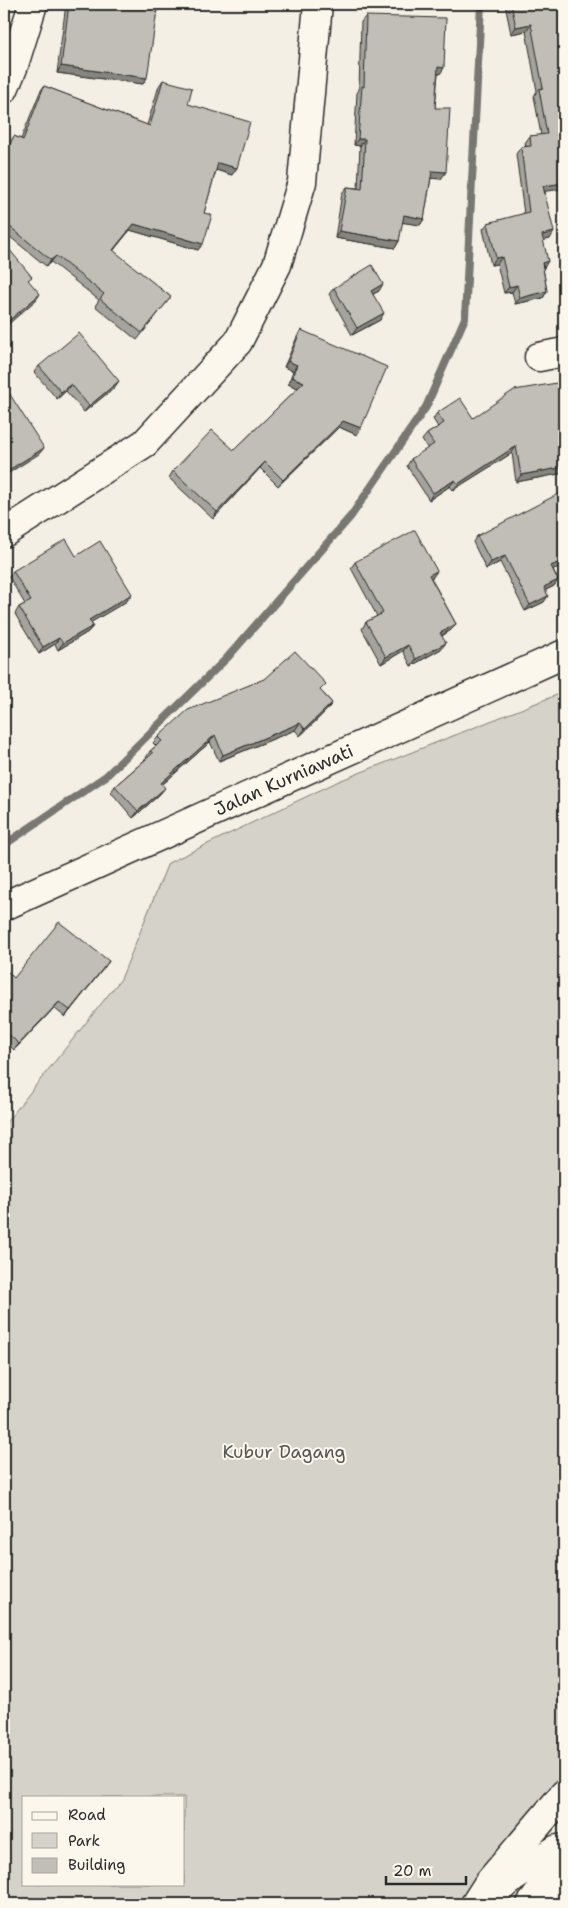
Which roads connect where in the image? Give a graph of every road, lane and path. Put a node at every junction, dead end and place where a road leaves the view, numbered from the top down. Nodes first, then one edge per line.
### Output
1 (32, 4) edge
2 (318, 4) edge
3 (4, 89) edge
4 (4, 533) edge
5 (564, 654) edge
6 (4, 906) edge
7 (564, 1794) edge
8 (564, 1810) edge
9 (561, 1856) edge
10 (564, 1900) edge
11 (475, 1904) edge
12 (482, 1904) edge
13 (531, 1904) edge
14 (538, 1904) edge

1 - 3 street
2 - 4 street
5 - 6 street, Jalan Kurniawati
7 - 11 street
8 - 9 street
9 - 12 street
9 - 13 street
10 - 14 street

